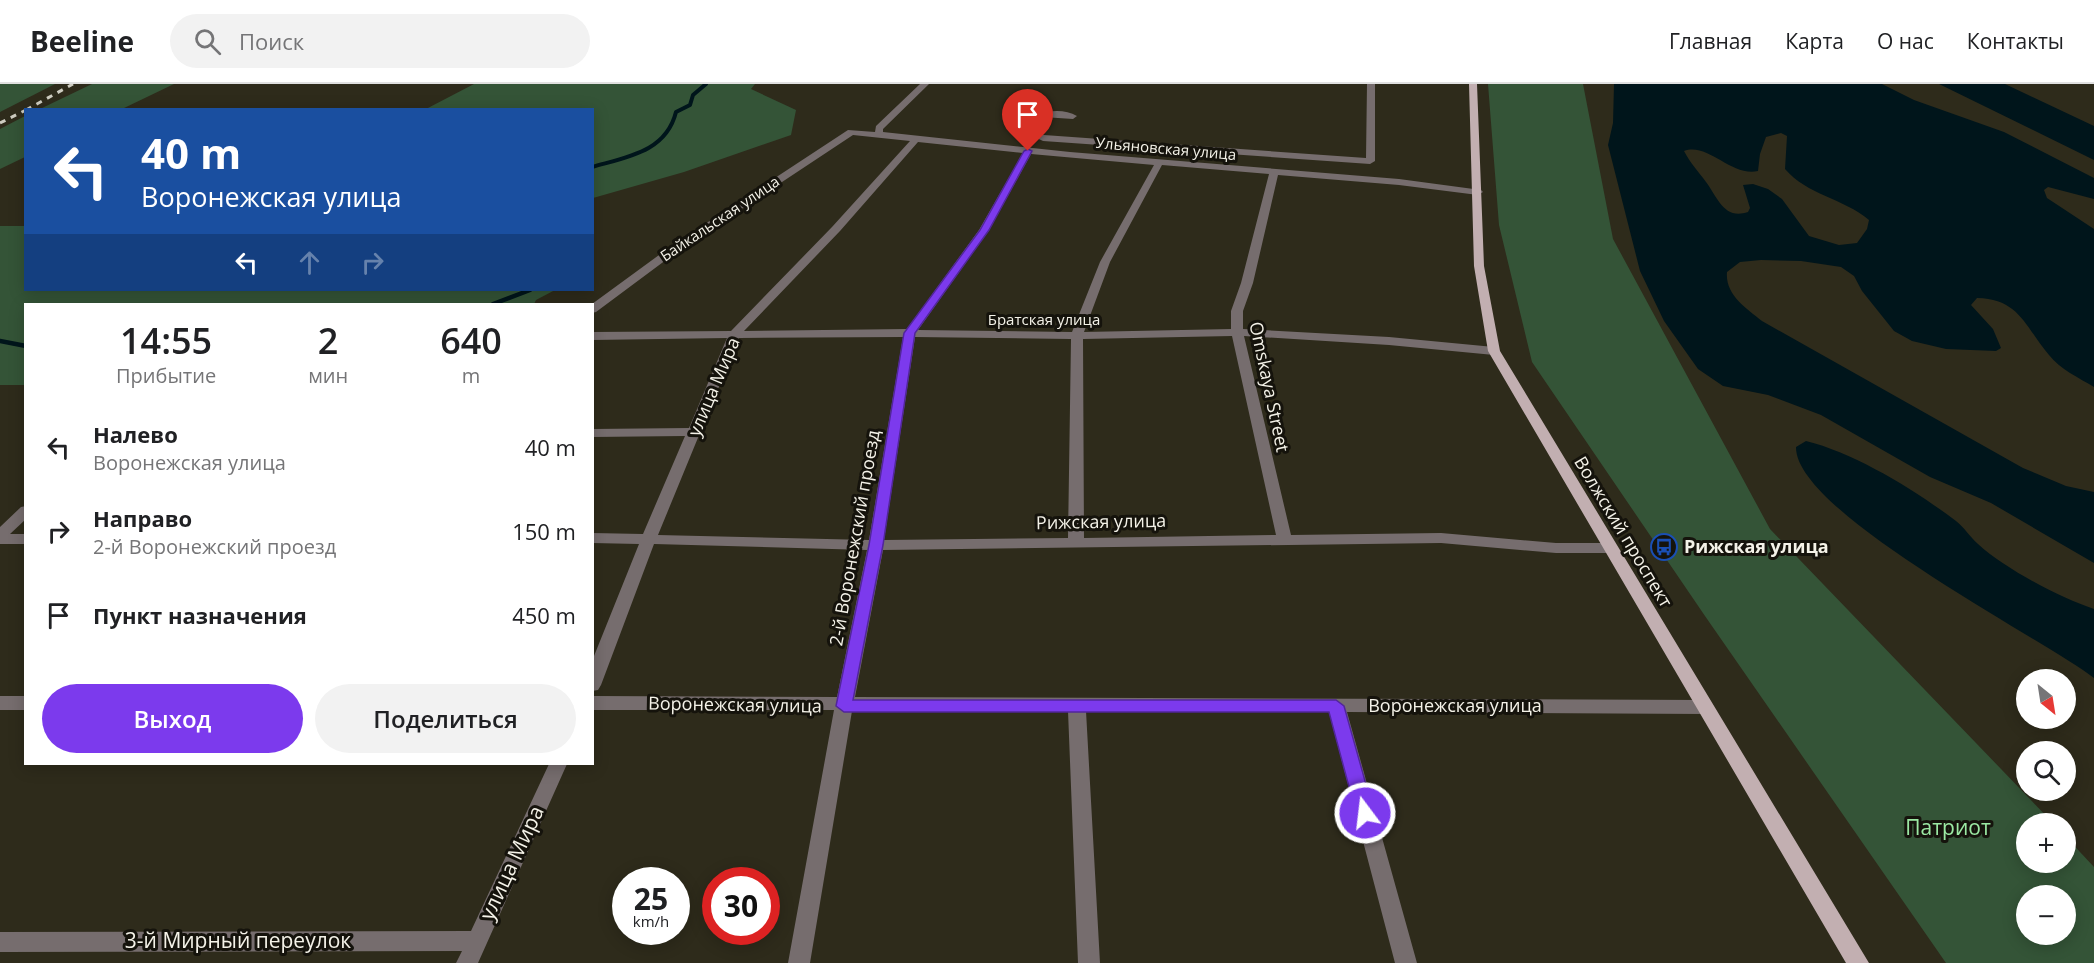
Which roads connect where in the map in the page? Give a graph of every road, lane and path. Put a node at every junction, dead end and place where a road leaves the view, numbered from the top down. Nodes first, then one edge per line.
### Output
1 (926, 84) edge
2 (1371, 84) edge
3 (1473, 84) edge
4 (1073, 116) dead end
5 (851, 132) joint
6 (890, 136) junction
7 (916, 139) junction
8 (1028, 151) junction
9 (1334, 158) junction
10 (1159, 163) junction
11 (1274, 173) junction
12 (1334, 178) junction
13 (1478, 192) junction
14 (594, 309) edge
15 (1237, 332) junction
16 (910, 333) junction
17 (735, 334) junction
18 (594, 336) edge
19 (1077, 336) junction
20 (1494, 351) junction
21 (695, 432) junction
22 (594, 433) edge
23 (24, 512) edge
24 (0, 537) edge
25 (594, 538) edge
26 (649, 538) junction
27 (24, 539) edge
28 (1285, 540) junction
29 (1076, 541) junction
30 (876, 545) junction
31 (1610, 548) junction
32 (594, 680) edge
33 (0, 702) edge
34 (24, 703) edge
35 (594, 703) edge
36 (844, 706) junction
37 (1077, 706) junction
38 (1336, 706) junction
39 (1705, 707) junction
40 (558, 765) edge
41 (476, 941) junction
42 (0, 942) edge
43 (467, 963) edge
44 (799, 963) edge
45 (1089, 963) edge
46 (1406, 963) edge
47 (1858, 963) edge

1 - 6 street
2 - 9 street
3 - 13 main road, Волжский проспект
4 - 9 street
5 - 6 street, Ульяновская улица
5 - 14 street, Байкальская улица
6 - 7 street, Ульяновская улица
7 - 8 street, Ульяновская улица
7 - 17 street, улица Мира
8 - 10 street, Ульяновская улица
8 - 16 street, 2-й Воронежский проезд
9 - 12 street
10 - 11 street, Ульяновская улица
10 - 19 street
11 - 12 street, Ульяновская улица
11 - 15 street, Omskaya Street
12 - 13 street, Ульяновская улица
13 - 20 main road, Волжский проспект
15 - 19 street, Братская улица
15 - 20 street, Братская улица
15 - 28 street, Omskaya Street
16 - 17 street, Братская улица
16 - 19 street, Братская улица
16 - 30 street, 2-й Воронежский проезд
17 - 18 street, Братская улица
17 - 21 street, улица Мира
19 - 29 street
20 - 31 main road, Волжский проспект
21 - 22 street
21 - 26 street, улица Мира
23 - 24 street
24 - 27 street
25 - 26 street, Рижская улица
26 - 30 street, Рижская улица
26 - 32 street, улица Мира
28 - 29 street, Рижская улица
28 - 31 street, Рижская улица
29 - 30 street, Рижская улица
30 - 36 street, 2-й Воронежский проезд
31 - 39 main road, Волжский проспект
33 - 34 street
35 - 36 street, Воронежская улица
36 - 37 street, Воронежская улица
36 - 44 street, 2-й Воронежский проезд
37 - 38 street, Воронежская улица
37 - 45 street
38 - 39 street, Воронежская улица
38 - 46 street
39 - 47 main road, Волжский проспект
40 - 41 street, улица Мира
41 - 42 street, 3-й Мирный переулок
41 - 43 street, улица Мира

